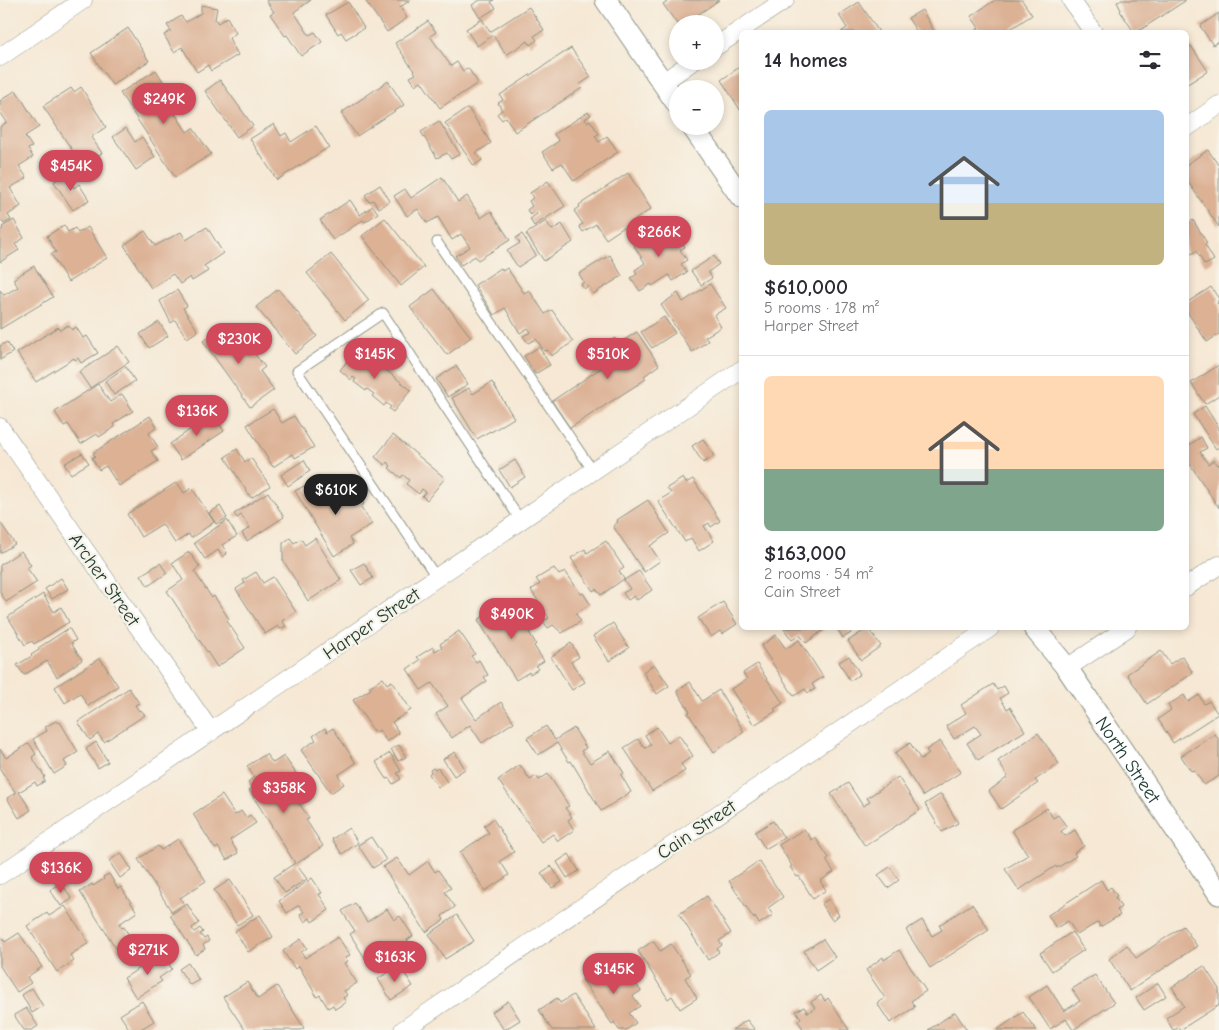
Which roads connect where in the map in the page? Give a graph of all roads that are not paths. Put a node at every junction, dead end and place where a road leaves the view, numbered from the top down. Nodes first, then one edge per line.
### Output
1 (83, 0) edge
2 (606, 0) edge
3 (785, 0) edge
4 (1071, 0) edge
5 (740, 30) edge
6 (1092, 30) edge
7 (739, 31) edge
8 (724, 41) edge
9 (0, 57) edge
10 (681, 70) edge
11 (662, 83) junction
12 (669, 93) edge
13 (1219, 105) edge
14 (1189, 126) edge
15 (698, 135) edge
16 (739, 194) edge
17 (437, 242) dead end
18 (739, 371) edge
19 (0, 427) edge
20 (593, 471) junction
21 (521, 520) junction
22 (1219, 565) edge
23 (437, 578) junction
24 (1189, 585) edge
25 (987, 630) edge
26 (1036, 630) edge
27 (1124, 630) edge
28 (1067, 668) junction
29 (211, 732) junction
30 (0, 875) edge
31 (1219, 894) edge
32 (403, 1030) edge

1 - 9 street
2 - 11 street
3 - 5 street
4 - 6 street
7 - 8 street
10 - 11 street
11 - 12 street
13 - 14 street
15 - 16 street
17 - 20 lane
18 - 20 street, Harper Street
19 - 29 street, Archer Street
20 - 21 street, Harper Street
21 - 23 street, Harper Street
21 - 23 lane
22 - 24 street
23 - 29 street, Harper Street
25 - 32 street, Cain Street
26 - 28 street, North Street
27 - 28 street
28 - 31 street, North Street
29 - 30 street, Harper Street

